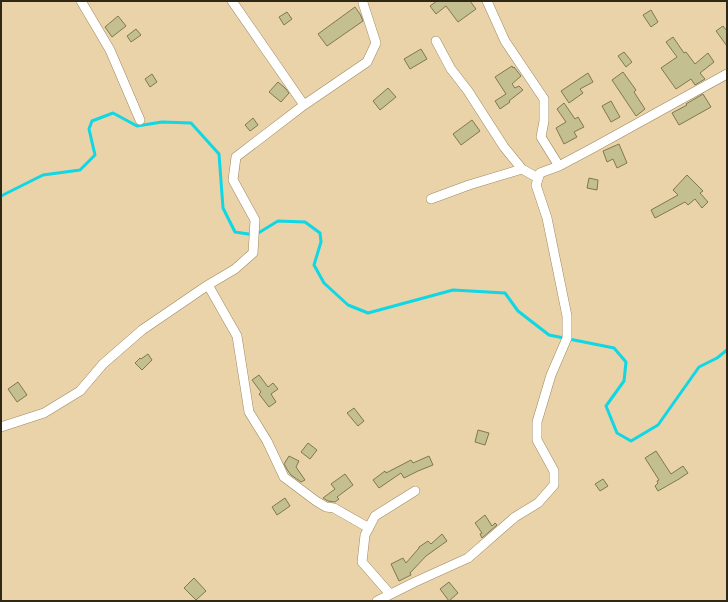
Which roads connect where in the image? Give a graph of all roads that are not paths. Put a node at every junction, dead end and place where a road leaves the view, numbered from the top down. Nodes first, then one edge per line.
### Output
1 (81, 1) edge
2 (232, 1) edge
3 (363, 1) edge
4 (487, 1) edge
5 (436, 41) dead end
6 (727, 74) edge
7 (304, 105) junction
8 (140, 120) dead end
9 (558, 166) junction
10 (522, 169) junction
11 (538, 178) junction
12 (431, 200) dead end
13 (208, 285) junction
14 (1, 427) edge
15 (415, 491) dead end
16 (369, 528) junction
17 (390, 594) junction
18 (377, 601) edge

1 - 8 street
2 - 7 street
3 - 7 street
4 - 9 street
5 - 10 street
6 - 9 street
7 - 13 street
9 - 11 street
10 - 11 street
10 - 12 street
11 - 17 street
13 - 14 street
13 - 16 street
15 - 16 street
16 - 17 street
17 - 18 street

